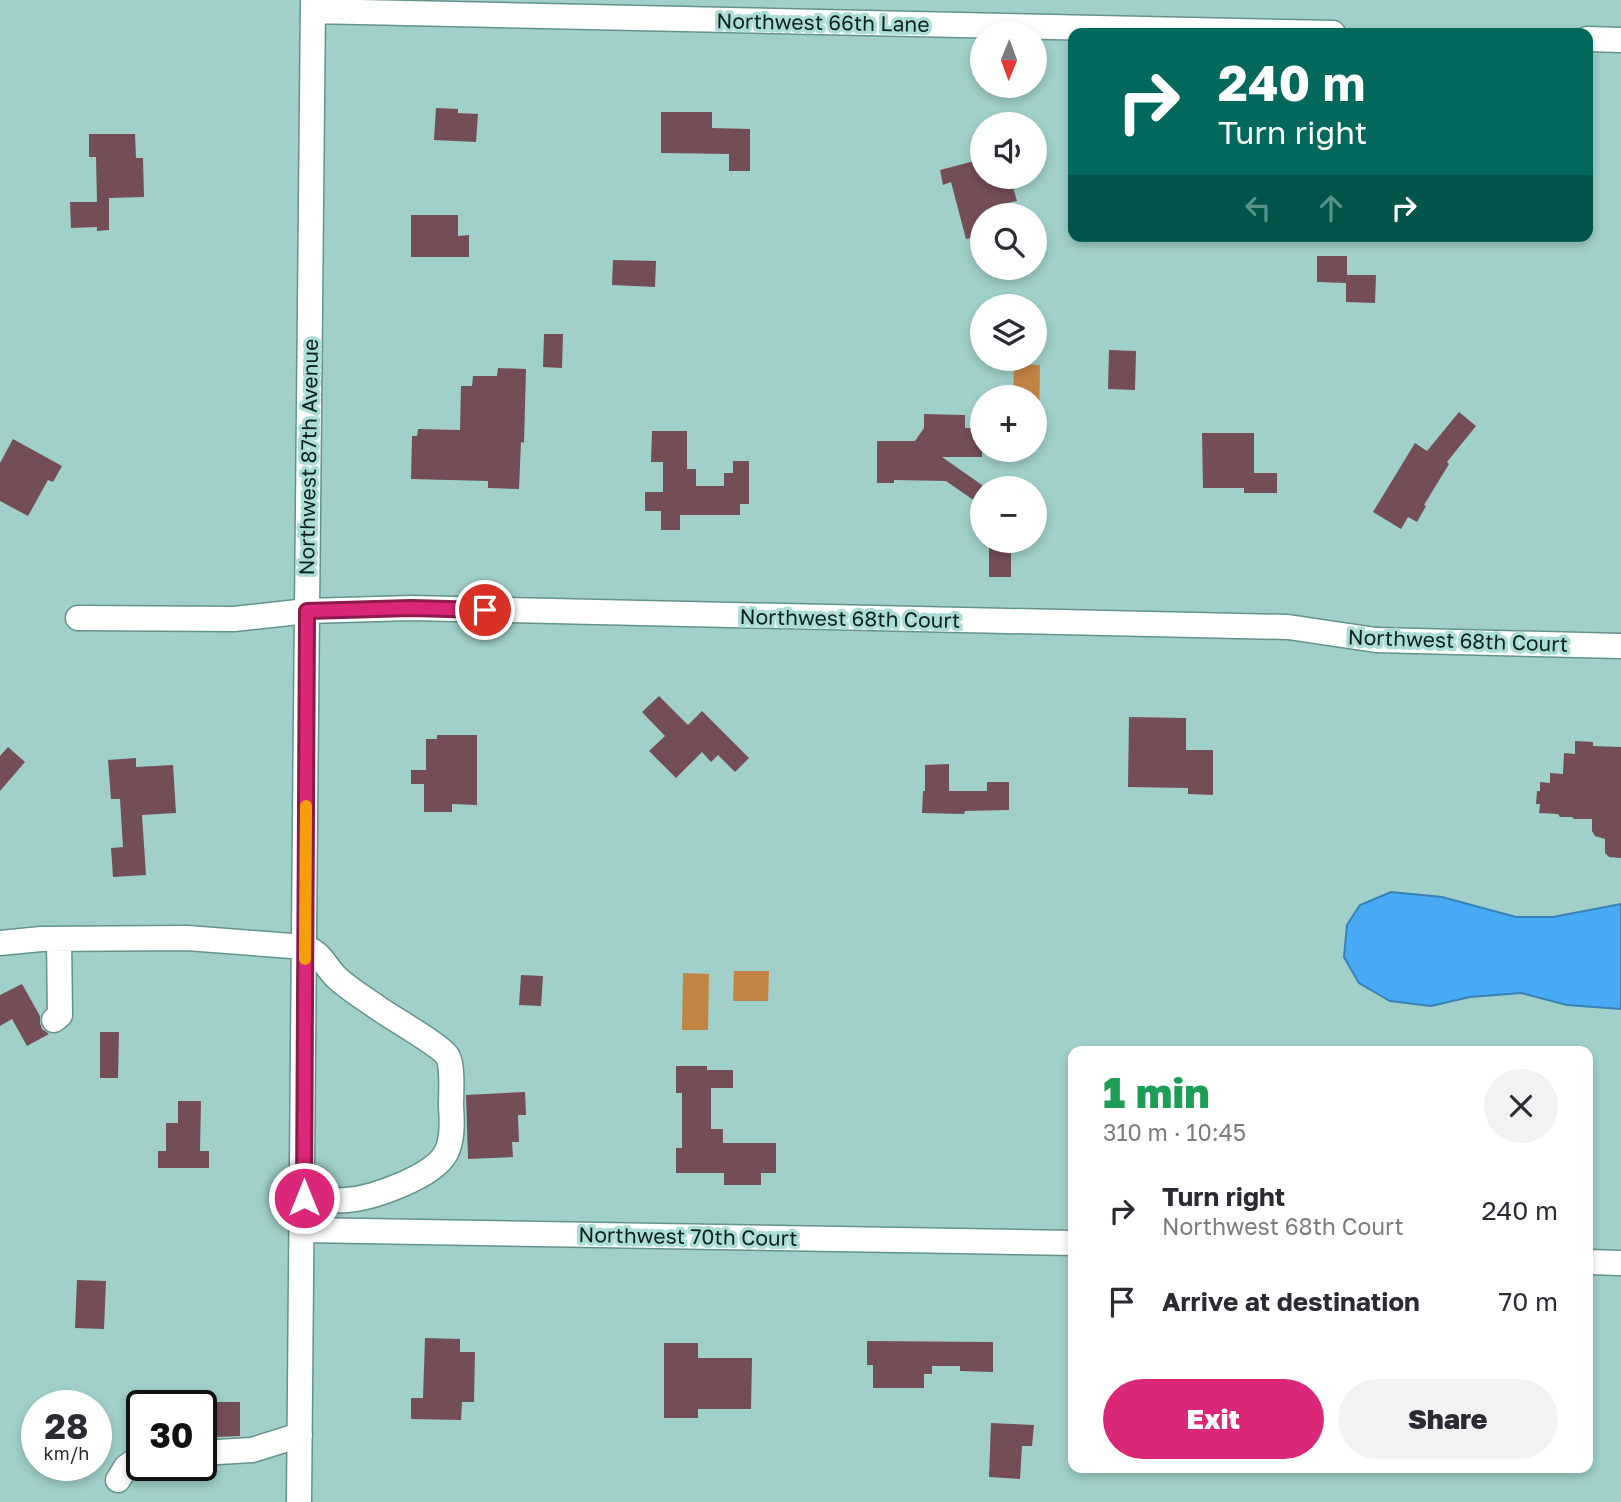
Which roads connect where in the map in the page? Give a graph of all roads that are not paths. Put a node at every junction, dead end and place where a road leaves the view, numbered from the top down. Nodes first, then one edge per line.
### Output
1 (313, 6) edge
2 (1144, 28) edge
3 (1593, 39) edge
4 (1621, 40) edge
5 (307, 611) junction
6 (78, 618) dead end
7 (1621, 646) edge
8 (59, 939) junction
9 (0, 943) edge
10 (305, 947) junction
11 (54, 1020) dead end
12 (304, 1198) junction
13 (303, 1230) junction
14 (1068, 1243) edge
15 (1593, 1262) edge
16 (1621, 1263) edge
17 (300, 1435) junction
18 (217, 1452) edge
19 (126, 1467) edge
20 (118, 1480) dead end
21 (299, 1502) edge

1 - 2 street, Northwest 66th Lane
1 - 5 street, Northwest 87th Avenue
3 - 4 street
5 - 6 street, Northwest 68th Court
5 - 7 street, Northwest 68th Court
5 - 10 street, Northwest 87th Avenue
8 - 9 street
8 - 10 street
8 - 11 street
10 - 12 street, Northwest 87th Avenue
10 - 12 street
12 - 13 street, Northwest 87th Avenue
13 - 14 street, Northwest 70th Court
13 - 17 street, Northwest 87th Avenue
15 - 16 street
17 - 18 street
17 - 21 street, Northwest 87th Avenue
19 - 20 street

